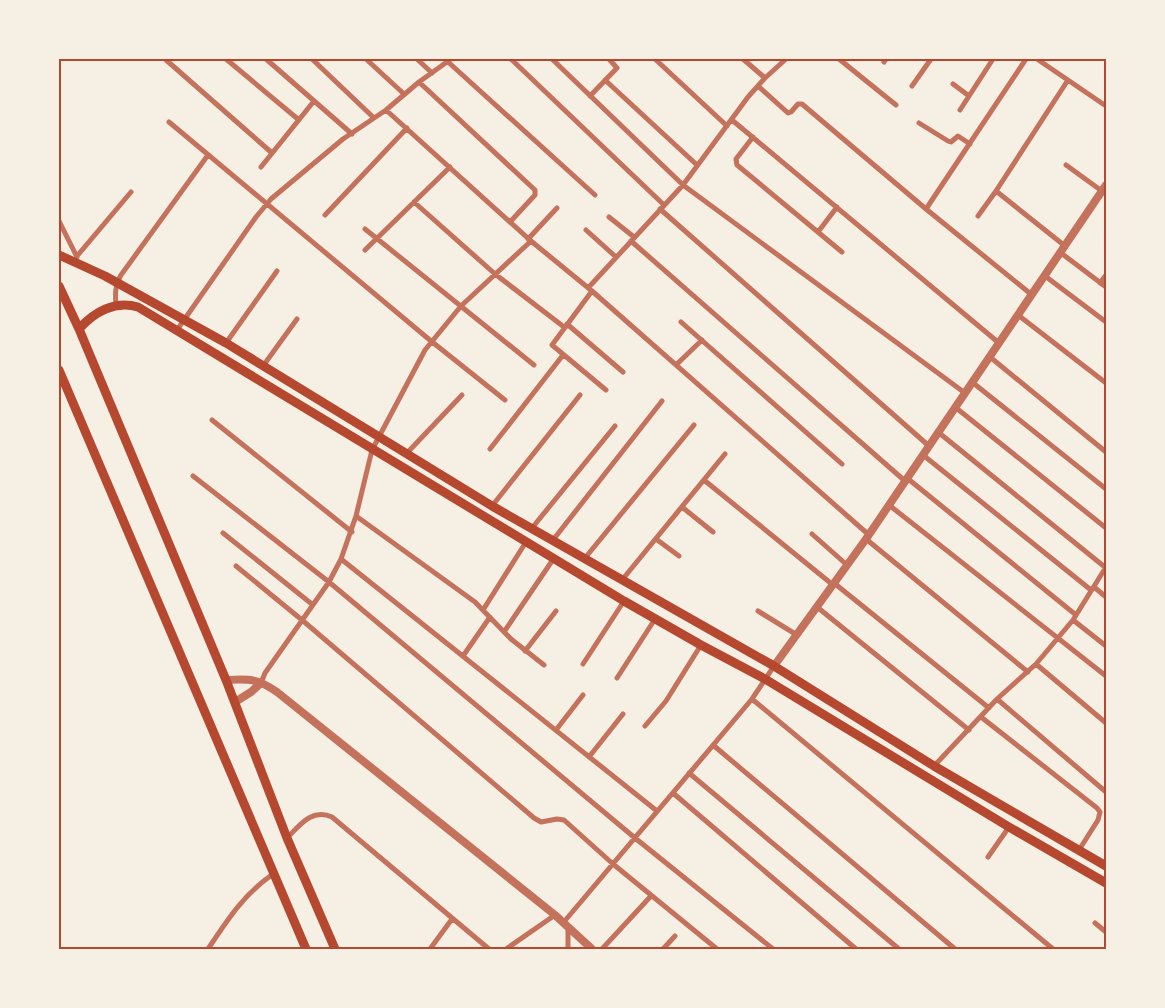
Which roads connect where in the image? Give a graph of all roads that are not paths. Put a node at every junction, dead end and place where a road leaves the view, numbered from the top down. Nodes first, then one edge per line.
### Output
1 (164, 59) edge
2 (226, 59) edge
3 (266, 59) edge
4 (312, 59) edge
5 (366, 59) edge
6 (417, 59) edge
7 (511, 59) edge
8 (552, 59) edge
9 (609, 59) edge
10 (655, 59) edge
11 (743, 59) edge
12 (786, 59) edge
13 (839, 59) edge
14 (930, 59) edge
15 (993, 59) edge
16 (1026, 59) edge
17 (1037, 59) edge
18 (449, 60) edge
19 (432, 73) junction
20 (765, 78) junction
21 (605, 80) junction
22 (1068, 80) junction
23 (419, 82) junction
24 (953, 84) dead end
25 (758, 86) junction
26 (912, 86) dead end
27 (404, 94) junction
28 (590, 96) junction
29 (970, 96) junction
30 (314, 101) junction
31 (896, 105) dead end
32 (1106, 106) edge
33 (386, 110) junction
34 (960, 110) dead end
35 (374, 118) junction
36 (299, 120) junction
37 (732, 120) junction
38 (169, 122) dead end
39 (919, 123) dead end
40 (727, 126) junction
41 (406, 128) junction
42 (352, 134) junction
43 (753, 138) junction
44 (970, 144) junction
45 (272, 153) junction
46 (208, 155) junction
47 (697, 165) junction
48 (1066, 165) dead end
49 (260, 167) dead end
50 (450, 167) junction
51 (683, 185) junction
52 (1105, 190) edge
53 (996, 191) junction
54 (132, 192) dead end
55 (595, 195) dead end
56 (414, 202) junction
57 (267, 203) junction
58 (662, 207) junction
59 (837, 207) junction
60 (557, 208) dead end
61 (926, 209) junction
62 (325, 215) dead end
63 (978, 216) dead end
64 (609, 217) dead end
65 (59, 220) edge
66 (510, 222) junction
67 (365, 229) dead end
68 (586, 230) dead end
69 (818, 232) junction
70 (377, 238) junction
71 (633, 239) junction
72 (530, 240) junction
73 (1065, 246) junction
74 (365, 250) dead end
75 (842, 252) dead end
76 (1060, 253) junction
77 (59, 255) edge
78 (616, 257) junction
79 (79, 260) junction
80 (277, 271) dead end
81 (495, 274) junction
82 (1106, 275) edge
83 (1045, 276) junction
84 (117, 282) junction
85 (1100, 283) junction
86 (59, 286) edge
87 (1106, 287) edge
88 (590, 290) junction
89 (1032, 295) junction
90 (116, 305) junction
91 (461, 306) junction
92 (1018, 314) junction
93 (297, 319) dead end
94 (184, 320) junction
95 (680, 322) dead end
96 (1106, 322) edge
97 (566, 326) junction
98 (79, 329) junction
99 (177, 330) junction
100 (702, 340) junction
101 (431, 341) junction
102 (226, 343) junction
103 (999, 343) junction
104 (564, 355) junction
105 (990, 357) junction
106 (534, 365) dead end
107 (676, 365) junction
108 (263, 366) junction
109 (59, 370) edge
110 (623, 372) dead end
111 (972, 382) junction
112 (1106, 383) edge
113 (606, 390) dead end
114 (965, 393) junction
115 (462, 394) dead end
116 (580, 395) dead end
117 (505, 400) dead end
118 (662, 401) dead end
119 (955, 407) junction
120 (212, 420) dead end
121 (615, 426) dead end
122 (694, 426) dead end
123 (938, 432) junction
124 (379, 436) junction
125 (929, 446) junction
126 (490, 449) dead end
127 (372, 450) junction
128 (1106, 452) edge
129 (407, 453) junction
130 (725, 454) dead end
131 (923, 455) junction
132 (842, 464) dead end
133 (193, 476) dead end
134 (906, 479) junction
135 (704, 480) junction
136 (1106, 489) edge
137 (889, 505) junction
138 (492, 506) junction
139 (682, 507) junction
140 (356, 516) junction
141 (532, 528) junction
142 (1106, 528) edge
143 (352, 532) junction
144 (713, 532) dead end
145 (223, 534) dead end
146 (812, 534) dead end
147 (867, 537) junction
148 (656, 539) junction
149 (554, 540) junction
150 (526, 542) junction
151 (678, 556) dead end
152 (555, 558) junction
153 (585, 558) junction
154 (342, 560) junction
155 (847, 565) junction
156 (236, 566) dead end
157 (1106, 568) edge
158 (622, 580) junction
159 (329, 582) junction
160 (833, 584) junction
161 (1092, 589) junction
162 (1106, 597) edge
163 (624, 601) junction
164 (313, 606) junction
165 (817, 607) junction
166 (483, 610) junction
167 (556, 611) dead end
168 (758, 611) dead end
169 (490, 617) junction
170 (1075, 617) junction
171 (655, 619) junction
172 (302, 620) junction
173 (504, 632) junction
174 (798, 635) junction
175 (1059, 637) junction
176 (700, 645) junction
177 (1106, 646) edge
178 (525, 650) junction
179 (462, 656) junction
180 (582, 664) dead end
181 (1036, 664) junction
182 (544, 665) dead end
183 (774, 666) junction
184 (1028, 672) junction
185 (1106, 676) edge
186 (617, 678) dead end
187 (765, 679) junction
188 (226, 680) junction
189 (261, 684) junction
190 (583, 695) dead end
191 (752, 699) junction
192 (997, 699) junction
193 (235, 702) junction
194 (989, 708) junction
195 (622, 714) dead end
196 (981, 717) junction
197 (1106, 723) edge
198 (645, 726) dead end
199 (556, 730) junction
200 (968, 730) junction
201 (713, 745) junction
202 (589, 757) junction
203 (934, 766) junction
204 (690, 773) junction
205 (1106, 792) edge
206 (673, 793) junction
207 (658, 811) junction
208 (1009, 827) junction
209 (287, 838) junction
210 (635, 838) junction
211 (1078, 850) junction
212 (988, 857) dead end
213 (613, 864) junction
214 (1106, 866) edge
215 (273, 874) junction
216 (1106, 883) edge
217 (651, 896) junction
218 (555, 915) junction
219 (452, 919) junction
220 (1096, 923) dead end
221 (566, 925) junction
222 (1106, 932) edge
223 (675, 936) dead end
224 (509, 948) edge
225 (208, 949) edge
226 (306, 949) edge
227 (335, 949) edge
228 (430, 949) edge
229 (489, 949) edge
230 (568, 949) edge
231 (592, 949) edge
232 (602, 949) edge
233 (663, 949) edge
234 (716, 949) edge
235 (773, 949) edge
236 (856, 949) edge
237 (899, 949) edge
238 (955, 949) edge
239 (1053, 949) edge

1 - 45 street
2 - 36 street
3 - 30 street
4 - 35 street
5 - 27 street
6 - 19 street
7 - 58 street
8 - 28 street
9 - 21 street
10 - 40 street
11 - 20 street
12 - 20 street
13 - 31 street
14 - 26 street
15 - 29 street
16 - 44 street
17 - 22 street
18 - 19 street
18 - 55 street
19 - 23 street
20 - 25 street
21 - 28 street
21 - 47 street
22 - 32 street
22 - 53 street
23 - 27 street
23 - 66 street
24 - 29 street
25 - 37 street
25 - 61 street
27 - 33 street
28 - 51 street
29 - 34 street
30 - 36 street
30 - 42 street
33 - 35 street
33 - 41 street
35 - 42 street
36 - 45 street
37 - 40 street
37 - 43 street
38 - 46 street
39 - 44 street
40 - 47 street
41 - 50 street
41 - 62 street
42 - 57 street
43 - 59 street
43 - 69 street
44 - 61 street
45 - 49 street
46 - 57 street
46 - 84 street
47 - 51 street
48 - 52 street
50 - 56 street
50 - 66 street
51 - 58 street
51 - 114 street
52 - 73 street
53 - 63 street
53 - 73 street
54 - 79 street
56 - 70 street
56 - 81 street
57 - 94 street
57 - 101 street
58 - 71 street
58 - 125 street
59 - 69 street
59 - 103 street
60 - 72 street
61 - 89 street
64 - 71 street
65 - 79 street
66 - 72 street
67 - 70 street
68 - 78 street
69 - 75 street
70 - 74 street
70 - 91 street
71 - 78 street
71 - 134 street
72 - 81 street
72 - 88 street
73 - 76 street
76 - 83 street
76 - 85 street
77 - 79 main road
78 - 88 street
79 - 84 main road
80 - 102 street
81 - 91 street
81 - 97 street
82 - 85 street
83 - 89 street
83 - 96 street
84 - 90 street
84 - 94 main road
85 - 87 street
86 - 98 main road
88 - 97 street
88 - 107 street
89 - 92 street
90 - 98 main road
90 - 99 main road
91 - 101 street
91 - 106 street
92 - 103 street
92 - 112 street
93 - 108 street
94 - 99 street
94 - 102 main road
95 - 100 street
97 - 104 street
97 - 110 street
98 - 188 main road
99 - 127 main road
100 - 107 street
100 - 132 street
101 - 117 street
101 - 124 street
102 - 108 main road
103 - 105 street
104 - 113 street
104 - 126 street
105 - 111 street
105 - 128 street
107 - 147 street
108 - 124 main road
109 - 215 main road
111 - 114 street
111 - 136 street
114 - 119 street
115 - 129 street
116 - 138 street
118 - 149 street
119 - 123 street
119 - 142 street
120 - 143 street
121 - 141 street
122 - 153 street
123 - 125 street
123 - 157 street
124 - 127 street
124 - 129 main road
125 - 131 street
127 - 140 street
127 - 150 main road
129 - 138 main road
130 - 135 street
131 - 134 street
131 - 161 street
133 - 159 street
134 - 137 street
134 - 170 street
135 - 139 street
135 - 160 street
137 - 147 street
137 - 175 street
138 - 141 main road
139 - 144 street
139 - 148 street
140 - 143 street
140 - 166 street
141 - 149 main road
143 - 154 street
145 - 164 street
146 - 155 street
147 - 155 street
147 - 184 street
148 - 151 street
148 - 158 street
149 - 153 main road
150 - 152 main road
150 - 166 street
152 - 163 main road
152 - 173 street
153 - 158 main road
154 - 159 street
154 - 179 street
155 - 160 street
156 - 172 street
157 - 161 street
158 - 183 main road
159 - 164 street
159 - 210 street
160 - 165 street
160 - 194 street
161 - 162 street
161 - 170 street
163 - 171 main road
163 - 180 street
164 - 172 street
165 - 174 street
165 - 200 street
166 - 169 street
167 - 178 street
168 - 174 street
169 - 173 street
169 - 179 street
170 - 175 street
170 - 177 street
171 - 176 main road
171 - 186 street
172 - 189 street
172 - 213 street
173 - 178 street
174 - 183 street
175 - 181 street
175 - 185 street
176 - 187 main road
176 - 198 street
178 - 182 street
179 - 199 street
181 - 184 street
181 - 197 street
183 - 187 street
183 - 203 main road
184 - 192 street
187 - 191 street
187 - 208 main road
188 - 189 street
188 - 193 main road
189 - 193 street
189 - 218 street
190 - 199 street
191 - 201 street
191 - 239 street
192 - 194 street
192 - 205 street
193 - 209 main road
194 - 196 street
195 - 202 street
196 - 200 street
196 - 211 street
199 - 202 street
200 - 203 street
201 - 204 street
201 - 238 street
202 - 207 street
203 - 211 main road
204 - 206 street
204 - 237 street
206 - 207 street
206 - 236 street
207 - 210 street
208 - 212 street
208 - 216 main road
209 - 219 street
209 - 227 main road
210 - 213 street
210 - 235 street
211 - 214 main road
213 - 217 street
213 - 221 street
215 - 225 street
215 - 226 main road
217 - 232 street
217 - 234 street
218 - 221 street
218 - 224 street
219 - 228 street
219 - 229 street
220 - 222 street
221 - 230 street
221 - 231 street
223 - 233 street

